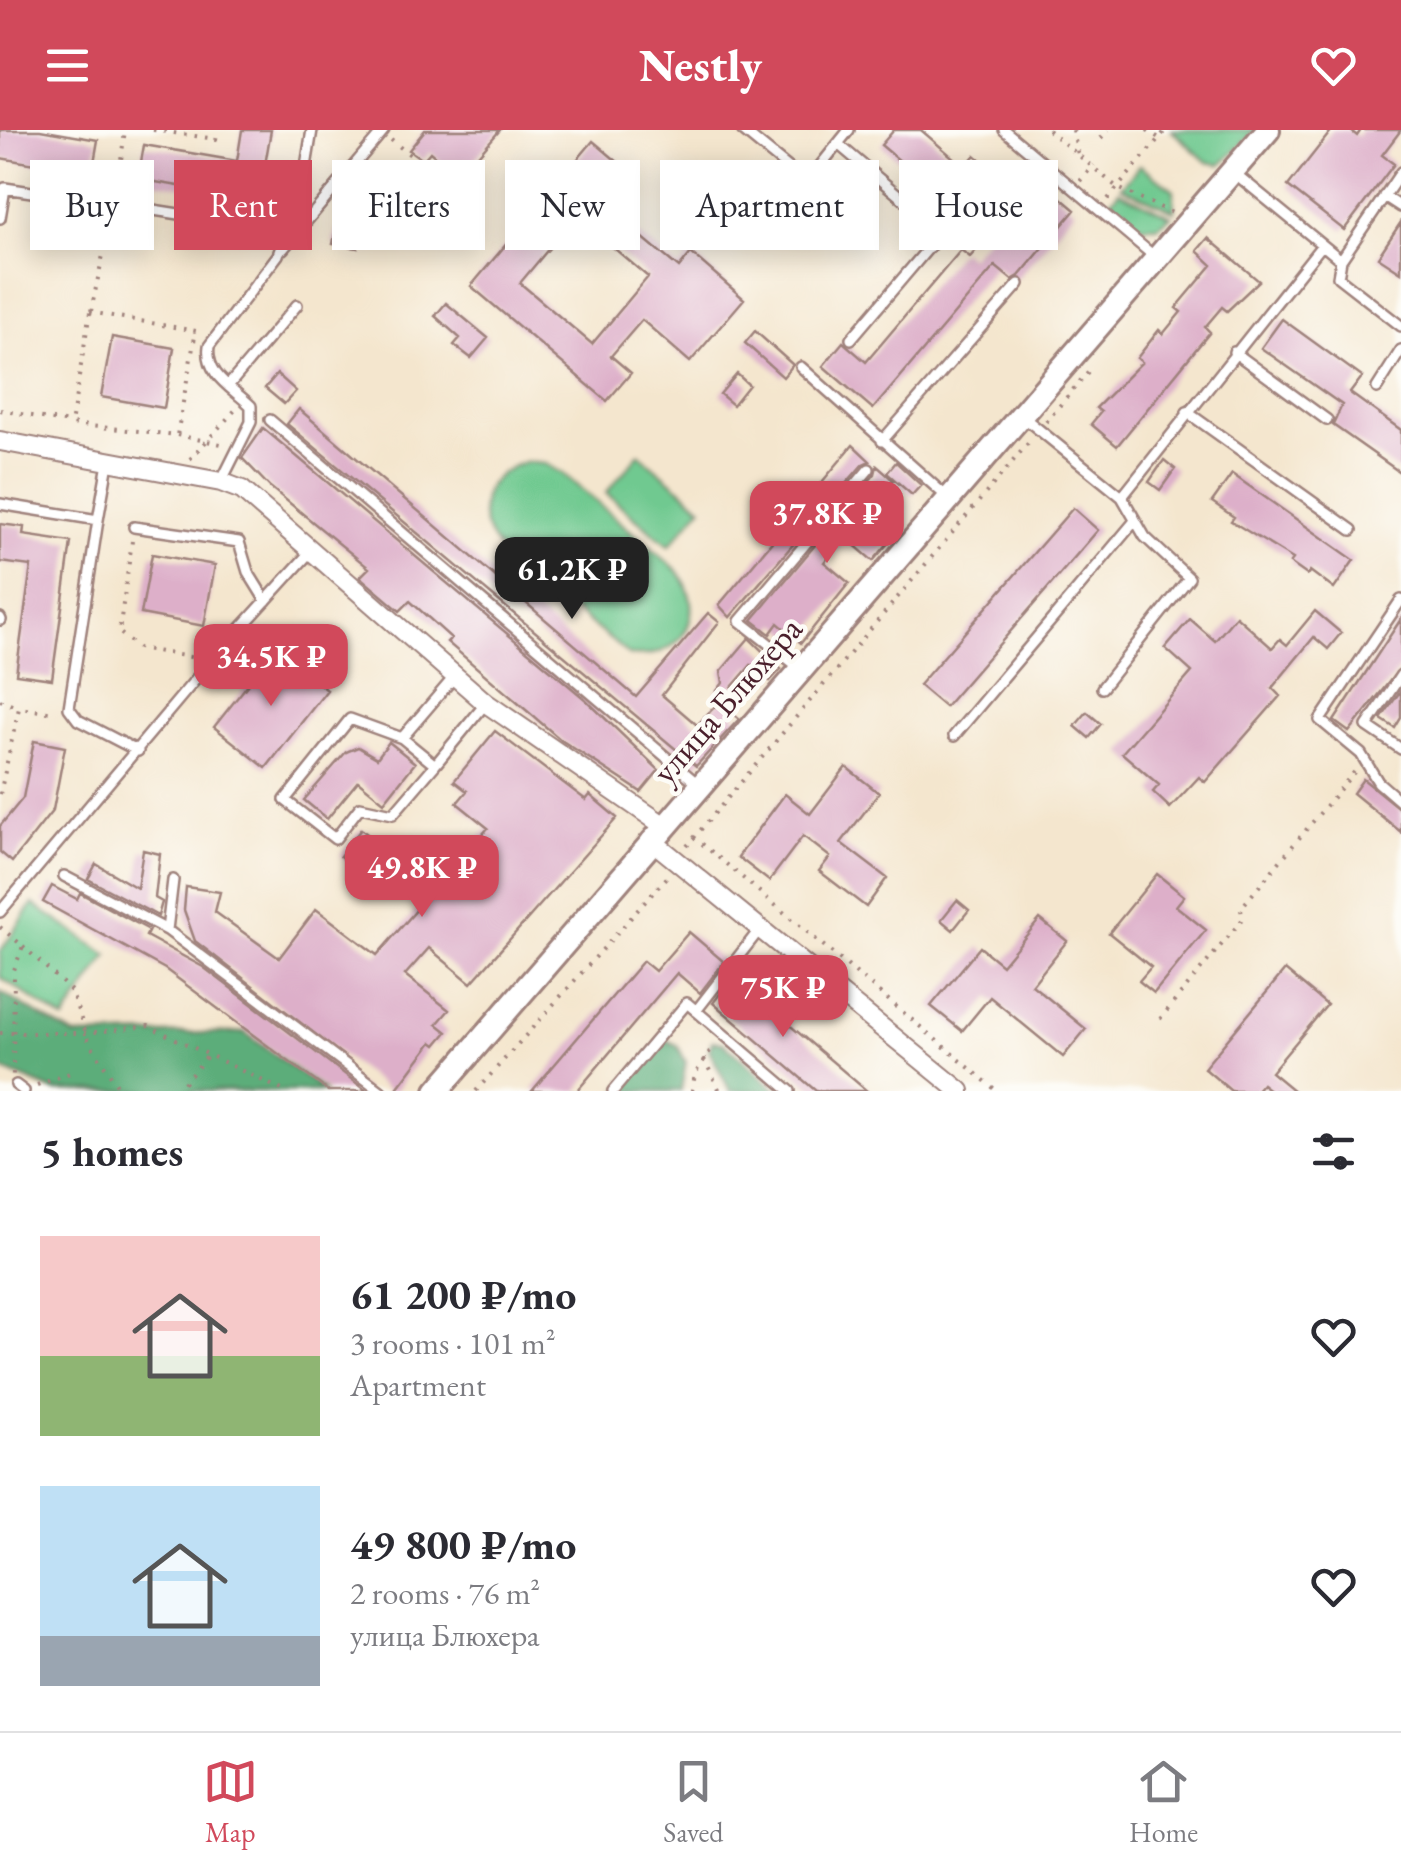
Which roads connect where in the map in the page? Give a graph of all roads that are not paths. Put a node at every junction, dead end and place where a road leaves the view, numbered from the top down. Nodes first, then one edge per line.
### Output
1 (312, 130) edge
2 (742, 130) edge
3 (849, 130) edge
4 (1004, 130) edge
5 (1268, 130) edge
6 (384, 132) edge
7 (838, 144) junction
8 (307, 160) edge
9 (779, 160) edge
10 (825, 160) edge
11 (1232, 171) junction
12 (1401, 172) edge
13 (30, 192) edge
14 (1384, 196) junction
15 (1401, 207) edge
16 (0, 218) edge
17 (1322, 245) junction
18 (280, 250) edge
19 (278, 255) junction
20 (1155, 257) junction
21 (1340, 260) junction
22 (1018, 284) dead end
23 (297, 305) dead end
24 (1401, 326) edge
25 (851, 339) dead end
26 (1401, 350) edge
27 (1234, 352) junction
28 (801, 367) dead end
29 (228, 386) junction
30 (1377, 388) dead end
31 (1186, 412) junction
32 (1020, 414) junction
33 (270, 420) dead end
34 (1326, 420) dead end
35 (0, 442) edge
36 (882, 442) junction
37 (108, 463) junction
38 (869, 469) dead end
39 (221, 482) junction
40 (1122, 497) junction
41 (950, 499) junction
42 (0, 504) edge
43 (98, 520) junction
44 (1134, 522) junction
45 (134, 527) road end
46 (1352, 530) dead end
47 (312, 550) junction
48 (1401, 600) edge
49 (266, 602) junction
50 (801, 669) junction
51 (1401, 675) edge
52 (455, 676) junction
53 (1102, 688) dead end
54 (486, 703) junction
55 (954, 736) dead end
56 (402, 738) junction
57 (1399, 743) edge
58 (138, 751) junction
59 (435, 765) junction
60 (699, 784) junction
61 (1401, 802) edge
62 (657, 833) junction
63 (64, 876) dead end
64 (173, 880) dead end
65 (0, 912) edge
66 (762, 927) junction
67 (167, 930) junction
68 (696, 1010) junction
69 (381, 1091) edge
70 (436, 1091) edge
71 (612, 1091) edge
72 (790, 1091) edge
73 (960, 1091) edge

1 - 8 lane
2 - 9 lane
3 - 7 lane
4 - 20 lane
5 - 11 street, улица Блюхера
6 - 19 lane
7 - 10 lane
7 - 25 lane
11 - 17 lane
11 - 20 street, улица Блюхера
12 - 14 lane
13 - 16 lane
14 - 15 lane
14 - 21 lane
17 - 21 lane
17 - 27 lane
18 - 19 lane
19 - 29 lane
20 - 32 street, улица Блюхера
21 - 24 lane
22 - 36 lane
23 - 29 lane
26 - 30 lane
27 - 31 lane
27 - 34 lane
28 - 36 lane
29 - 39 lane
31 - 40 lane
31 - 46 lane
32 - 40 lane
32 - 41 street, улица Блюхера
33 - 60 lane
35 - 37 street
36 - 41 lane
37 - 39 street
37 - 43 lane
38 - 50 lane
39 - 47 street
40 - 44 lane
41 - 50 street, улица Блюхера
42 - 43 lane
43 - 58 lane
44 - 53 lane
44 - 55 lane
45 - 49 lane
47 - 49 lane
47 - 52 street
48 - 61 lane
49 - 58 lane
50 - 60 street, улица Блюхера
51 - 57 lane
52 - 54 street
52 - 56 lane
54 - 59 lane
54 - 62 street
56 - 59 lane
56 - 59 lane
58 - 65 lane
60 - 62 street, улица Блюхера
62 - 66 street
62 - 70 street, улица Блюхера
63 - 67 lane
64 - 67 lane
66 - 68 lane
66 - 73 street
67 - 69 lane
68 - 71 lane
68 - 72 lane

